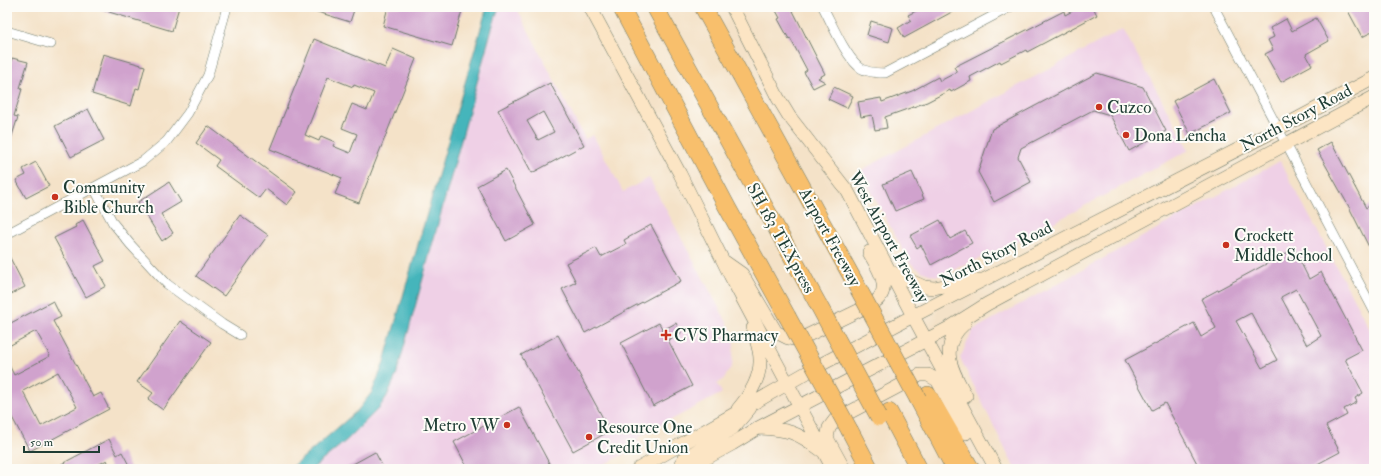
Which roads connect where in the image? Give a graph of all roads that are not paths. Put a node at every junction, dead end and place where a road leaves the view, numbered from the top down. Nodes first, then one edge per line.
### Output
1 (227, 7) edge
2 (590, 7) edge
3 (620, 7) edge
4 (655, 7) edge
5 (668, 7) edge
6 (703, 7) edge
7 (732, 7) edge
8 (823, 7) edge
9 (1010, 7) edge
10 (1214, 7) edge
11 (7, 31) edge
12 (51, 44) dead end
13 (1374, 78) edge
14 (1374, 97) edge
15 (1278, 129) junction
16 (1286, 144) junction
17 (838, 180) junction
18 (94, 188) junction
19 (7, 234) edge
20 (723, 261) junction
21 (889, 271) junction
22 (985, 280) junction
23 (823, 303) junction
24 (987, 304) junction
25 (749, 311) junction
26 (1374, 311) edge
27 (913, 316) junction
28 (240, 335) dead end
29 (926, 340) junction
30 (789, 384) junction
31 (918, 399) junction
32 (756, 402) junction
33 (800, 406) junction
34 (736, 413) junction
35 (884, 415) junction
36 (758, 428) junction
37 (824, 453) junction
38 (638, 469) edge
39 (682, 469) edge
40 (687, 469) edge
41 (833, 469) edge
42 (844, 469) edge
43 (870, 469) edge
44 (906, 469) edge
45 (919, 469) edge
46 (942, 469) edge
47 (955, 469) edge
48 (971, 469) edge
49 (986, 469) edge
50 (996, 469) edge
51 (1003, 469) edge

1 - 18 street
2 - 20 main road
3 - 43 highway, bridge
4 - 23 highway, SH 183 TEXpress
5 - 23 highway, SH 183 TEXpress
6 - 31 highway, Airport Freeway, bridge
7 - 17 main road, West Airport Freeway
8 - 9 street
10 - 15 street
11 - 12 street
13 - 15 main road, North Story Road
14 - 16 main road, North Story Road
15 - 16 street
15 - 22 main road, North Story Road
16 - 24 main road, North Story Road
16 - 26 street
17 - 20 main road
17 - 21 main road, West Airport Freeway
18 - 19 street
18 - 28 street
20 - 25 main road
21 - 22 main road
21 - 27 main road, West Airport Freeway
22 - 27 main road, North Story Road
23 - 35 highway, SH 183 TEXpress, bridge
24 - 29 main road, North Story Road
24 - 51 main road
25 - 30 main road
25 - 34 main road
27 - 29 main road, West Airport Freeway
27 - 30 main road, North Story Road
29 - 33 main road, North Story Road
29 - 50 main road, West Airport Freeway
30 - 32 main road, North Story Road
30 - 33 main road
31 - 46 highway
31 - 47 highway, Airport Freeway
31 - 48 highway
32 - 34 main road, North Story Road
32 - 39 main road
33 - 36 main road, North Story Road
33 - 37 main road
34 - 38 main road, North Story Road
35 - 44 highway, SH 183 TEXpress
35 - 45 highway, SH 183 TEXpress
36 - 37 main road
36 - 40 main road, North Story Road
37 - 41 main road
42 - 49 main road

